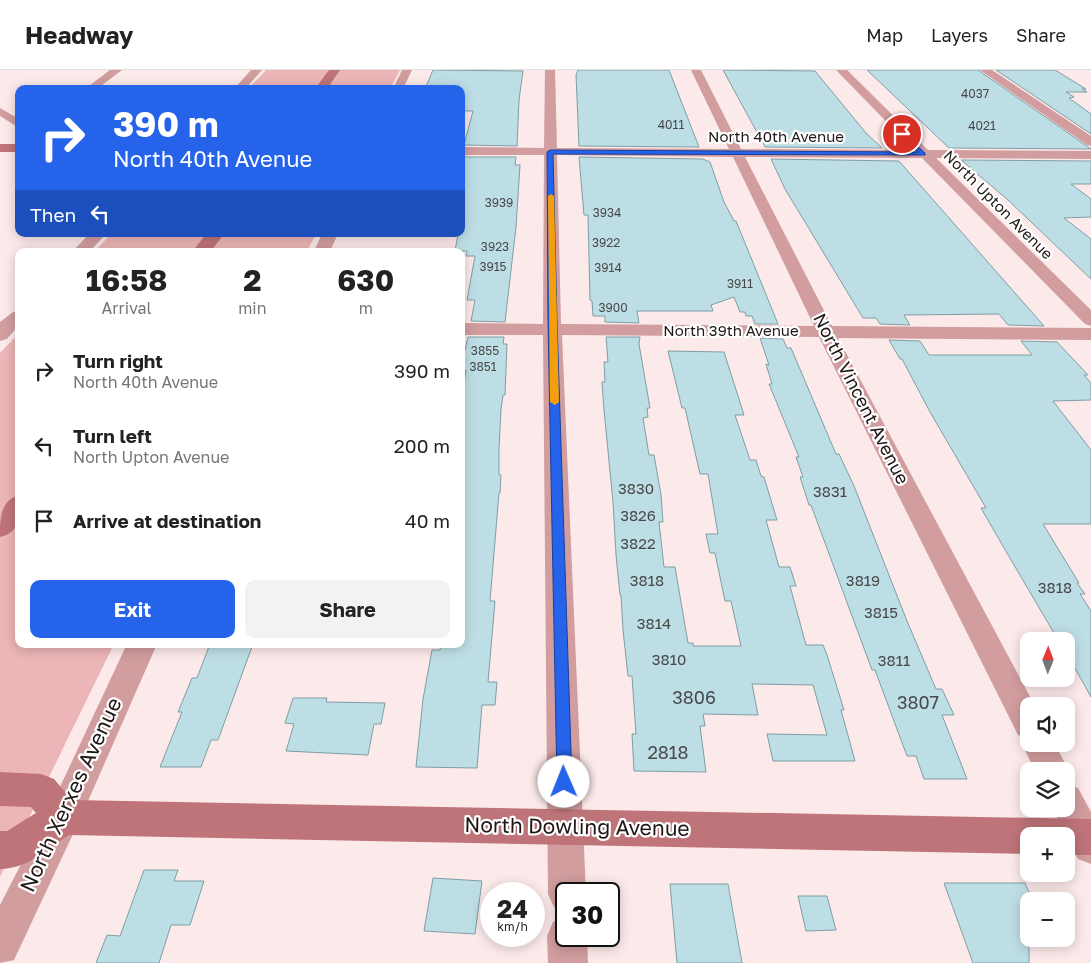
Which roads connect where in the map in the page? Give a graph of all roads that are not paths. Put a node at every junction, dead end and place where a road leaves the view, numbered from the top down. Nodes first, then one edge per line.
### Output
1 (117, 70) edge
2 (257, 70) edge
3 (335, 70) edge
4 (407, 70) edge
5 (550, 70) edge
6 (696, 70) edge
7 (841, 70) edge
8 (985, 70) edge
9 (96, 85) edge
10 (243, 85) edge
11 (324, 85) edge
12 (400, 85) edge
13 (0, 112) edge
14 (15, 122) edge
15 (15, 139) edge
16 (1091, 142) edge
17 (1, 148) edge
18 (15, 148) edge
19 (465, 151) edge
20 (550, 152) junction
21 (737, 153) junction
22 (923, 154) junction
23 (1091, 155) edge
24 (95, 237) edge
25 (213, 237) edge
26 (84, 248) edge
27 (204, 248) edge
28 (1091, 320) edge
29 (465, 329) edge
30 (553, 330) junction
31 (826, 332) junction
32 (1091, 334) edge
33 (15, 508) edge
34 (0, 528) edge
35 (140, 648) edge
36 (1020, 709) edge
37 (0, 789) edge
38 (1075, 815) edge
39 (63, 816) junction
40 (566, 827) junction
41 (1089, 840) edge
42 (0, 850) edge
43 (567, 882) edge
44 (0, 946) edge
45 (567, 947) edge
46 (568, 963) edge

1 - 9 street
2 - 10 street
3 - 11 street
4 - 12 street
5 - 20 street
6 - 21 street, North Vincent Avenue
7 - 22 street, North Upton Avenue
8 - 16 street
13 - 14 street
15 - 17 street
17 - 18 street
19 - 20 street, North 40th Avenue
20 - 21 street, North 40th Avenue
20 - 30 street
21 - 22 street, North 40th Avenue
21 - 31 street, North Vincent Avenue
22 - 23 street, North 40th Avenue
22 - 28 street, North Upton Avenue
24 - 26 street
25 - 27 street
29 - 30 street, North 39th Avenue
30 - 31 street, North 39th Avenue
30 - 40 street
31 - 32 street, North 39th Avenue
31 - 36 street, North Vincent Avenue
33 - 34 street
35 - 39 street, North Xerxes Avenue
37 - 39 street
38 - 41 street
39 - 40 street, North Dowling Avenue
39 - 42 street
39 - 44 street, North Xerxes Avenue
40 - 41 street, North Dowling Avenue
40 - 43 street
45 - 46 street

